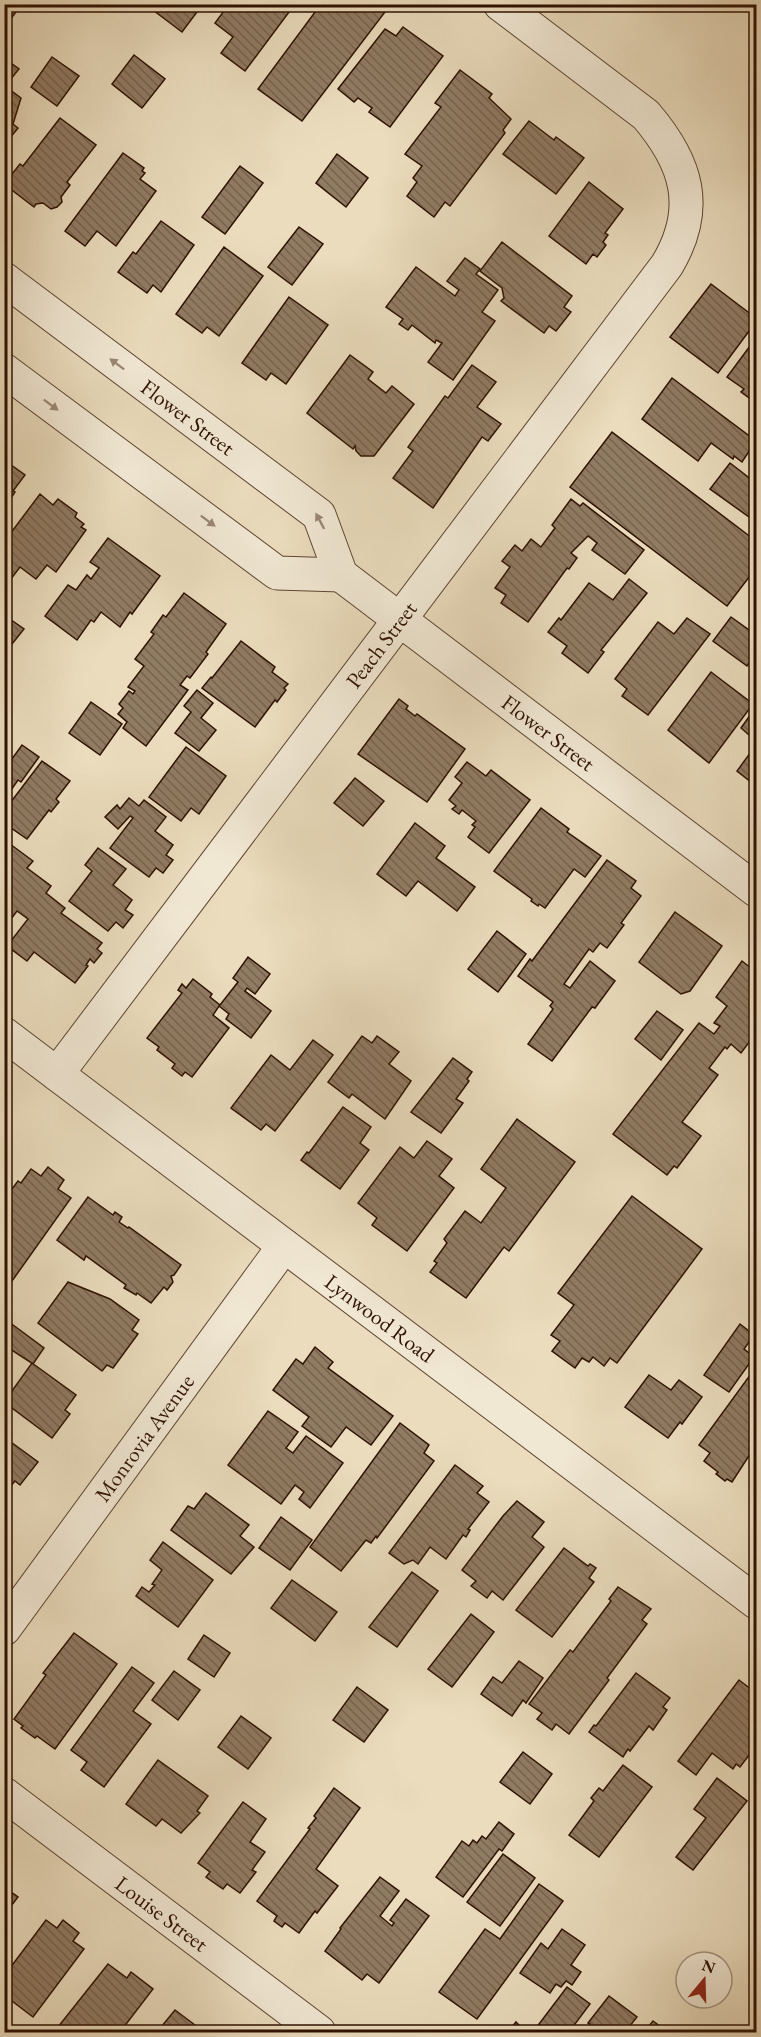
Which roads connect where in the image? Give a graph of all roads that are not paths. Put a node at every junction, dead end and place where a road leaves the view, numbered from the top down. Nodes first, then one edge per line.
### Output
1 (500, 4) edge
2 (4, 279) edge
3 (4, 370) edge
4 (341, 576) junction
5 (399, 620) junction
6 (756, 890) edge
7 (4, 1034) edge
8 (57, 1074) junction
9 (284, 1246) junction
10 (756, 1602) edge
11 (4, 1629) edge
12 (4, 1794) edge
13 (319, 2032) edge

1 - 5 street, Peach Street
4 -> 2 street, Flower Street
3 -> 4 street
4 - 5 street, Flower Street
5 - 6 street, Flower Street
5 - 8 street, Peach Street
7 - 8 street, Lynwood Road
8 - 9 street, Lynwood Road
9 - 10 street, Lynwood Road
9 - 11 street, Monrovia Avenue
12 - 13 street, Louise Street

